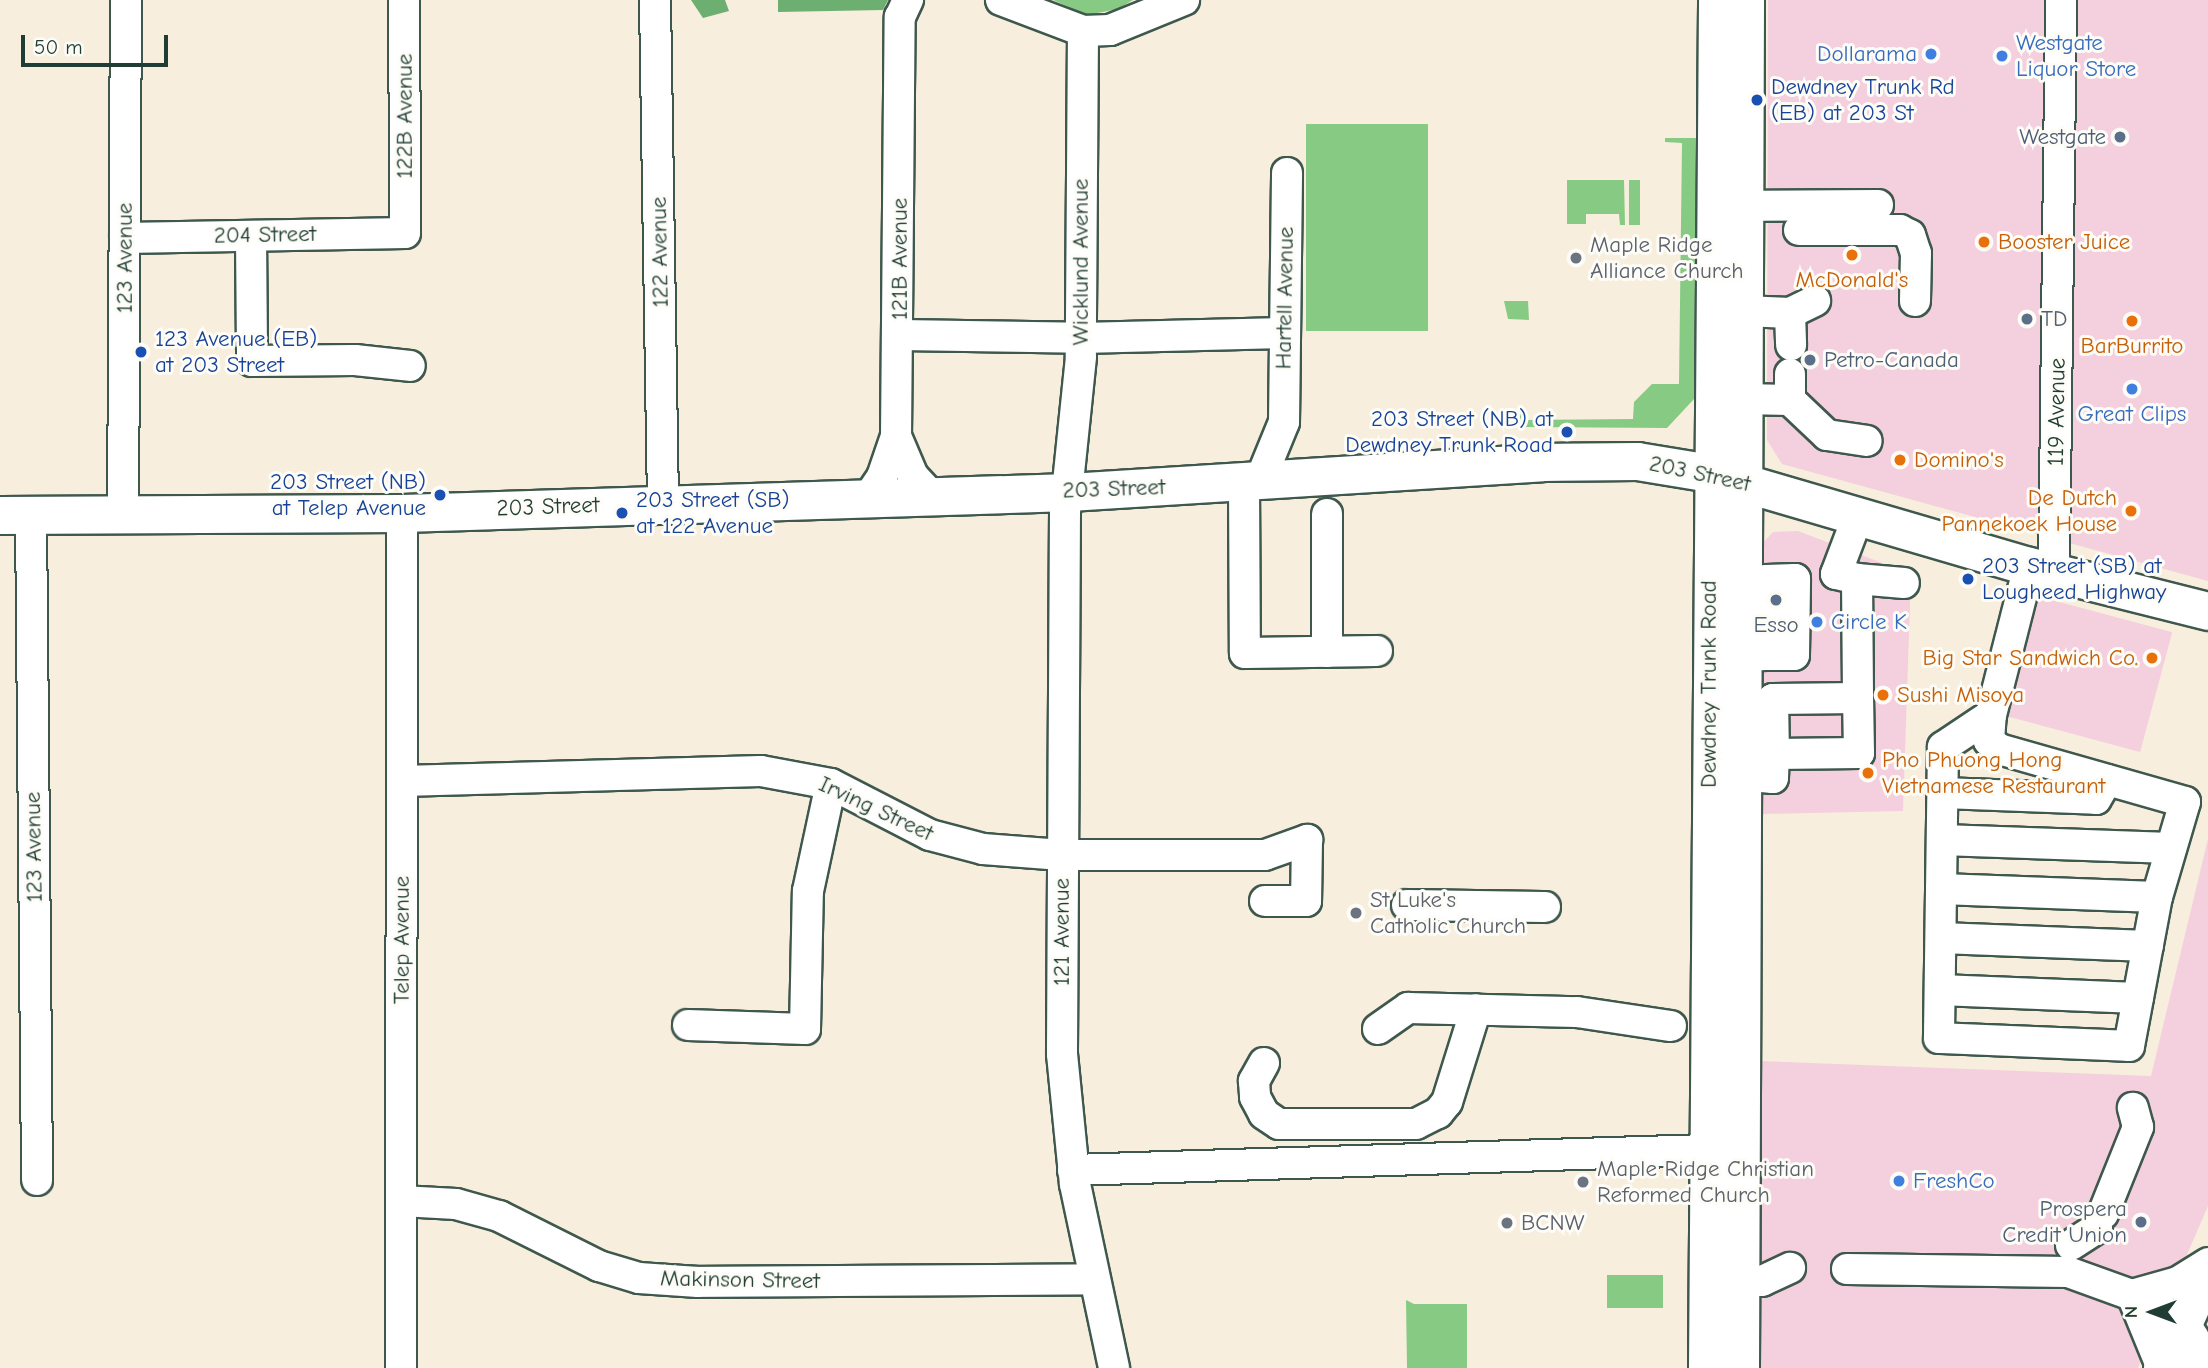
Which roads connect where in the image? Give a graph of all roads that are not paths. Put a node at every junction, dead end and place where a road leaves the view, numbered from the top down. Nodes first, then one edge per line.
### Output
1 (127, 0) edge
2 (404, 0) edge
3 (655, 0) edge
4 (1001, 0) edge
5 (1184, 0) edge
6 (1717, 0) edge
7 (1745, 0) edge
8 (2062, 0) edge
9 (904, 8) edge
10 (1083, 31) junction
11 (1287, 173) dead end
12 (1730, 205) junction
13 (1878, 205) dead end
14 (1799, 230) dead end
15 (405, 233) joint
16 (251, 236) junction
17 (125, 238) junction
18 (1915, 301) dead end
19 (1744, 311) junction
20 (1284, 333) junction
21 (900, 335) junction
22 (1081, 338) junction
23 (410, 366) dead end
24 (1790, 373) junction
25 (1742, 399) junction
26 (1284, 422) junction
27 (896, 436) junction
28 (1867, 441) dead end
29 (1726, 477) junction
30 (1313, 480) junction
31 (1251, 483) junction
32 (1069, 492) junction
33 (930, 494) junction
34 (870, 495) junction
35 (663, 503) junction
36 (402, 513) junction
37 (1327, 514) dead end
38 (15, 515) edge
39 (123, 516) junction
40 (1858, 516) junction
41 (2042, 570) junction
42 (1846, 576) junction
43 (1767, 580) junction
44 (1904, 583) dead end
45 (2208, 611) edge
46 (1377, 651) dead end
47 (1327, 652) junction
48 (1753, 656) junction
49 (1858, 698) junction
50 (1992, 715) junction
51 (1774, 754) junction
52 (1739, 775) junction
53 (2107, 779) junction
54 (402, 781) junction
55 (831, 785) junction
56 (1943, 793) junction
57 (1708, 831) junction
58 (1942, 840) junction
59 (2171, 848) junction
60 (1062, 855) junction
61 (1941, 889) junction
62 (2157, 897) junction
63 (1265, 901) dead end
64 (1407, 905) dead end
65 (1545, 907) dead end
66 (1941, 938) junction
67 (2148, 946) junction
68 (1940, 990) junction
69 (1740, 994) junction
70 (2138, 998) junction
71 (1476, 1009) junction
72 (688, 1025) dead end
73 (1671, 1026) dead end
74 (1378, 1029) dead end
75 (1264, 1063) dead end
76 (1707, 1088) junction
77 (2133, 1108) dead end
78 (1707, 1150) junction
79 (1073, 1170) junction
80 (37, 1180) dead end
81 (401, 1201) junction
82 (1740, 1236) junction
83 (2071, 1245) dead end
84 (2208, 1263) edge
85 (1847, 1269) dead end
86 (2208, 1269) edge
87 (1094, 1279) junction
88 (1740, 1281) junction
89 (2132, 1295) junction
90 (2183, 1321) junction
91 (2208, 1355) edge
92 (401, 1368) edge
93 (1114, 1368) edge
94 (1707, 1368) edge
95 (1741, 1368) edge
96 (2162, 1368) edge
97 (2197, 1368) edge
98 (2202, 1368) edge

1 - 17 street, 123 Avenue
2 - 15 street, 122B Avenue
3 - 35 street, 122 Avenue
4 - 10 street
5 - 10 street
6 - 12 main road, Dewdney Trunk Road
7 - 12 main road, Dewdney Trunk Road
8 - 41 street, 119 Avenue
9 - 21 street, 121B Avenue
10 - 22 street, Wicklund Avenue
11 - 20 street, Hartell Avenue
12 - 13 street
12 - 19 main road, Dewdney Trunk Road
12 - 29 main road, Dewdney Trunk Road
14 - 18 street
15 - 16 street, 204 Street
16 - 17 street, 204 Street
16 - 23 street
17 - 39 street, 123 Avenue
19 - 24 street
19 - 25 main road, Dewdney Trunk Road
20 - 22 street
20 - 26 street, Hartell Avenue
21 - 22 street
21 - 27 street, 121B Avenue
22 - 32 street, Wicklund Avenue
24 - 25 street
24 - 28 street
25 - 29 main road, Dewdney Trunk Road
26 - 30 street, Hartell Avenue
26 - 31 street, Hartell Avenue
27 - 33 street
27 - 34 street, 121B Avenue
29 - 30 main road, 203 Street
29 - 40 main road, 203 Street
29 - 43 main road, Dewdney Trunk Road
29 - 57 main road, Dewdney Trunk Road
30 - 31 main road, 203 Street
31 - 32 main road, 203 Street
31 - 47 street
32 - 33 main road, 203 Street
32 - 60 street, 121 Avenue
33 - 34 main road, 203 Street
34 - 35 main road, 203 Street
35 - 36 main road, 203 Street
36 - 39 main road, 203 Street
36 - 54 street, Telep Avenue
37 - 47 street
38 - 39 main road, 203 Street
38 - 80 street, 123 Avenue
40 - 41 main road, 203 Street
40 - 42 street
41 - 45 main road, 203 Street
41 - 50 street, 119 Avenue
42 - 43 street
42 - 44 street
42 - 49 street
43 - 48 main road, Dewdney Trunk Road
43 - 48 street
46 - 47 street
48 - 52 main road, Dewdney Trunk Road
49 - 51 street
49 - 51 street
50 - 53 street
50 - 56 street
51 - 52 street
52 - 69 main road, Dewdney Trunk Road
53 - 56 street
53 - 59 street
54 - 55 street, Irving Street
54 - 81 street, Telep Avenue
55 - 60 street, Irving Street
55 - 72 street
56 - 58 street
57 - 69 street
57 - 76 main road, Dewdney Trunk Road
58 - 59 street
58 - 61 street
59 - 62 street
60 - 63 street, Irving Street
60 - 79 street, 121 Avenue
61 - 62 street
61 - 66 street
62 - 67 street
64 - 65 street
66 - 67 street
66 - 68 street
67 - 70 street
68 - 70 street
68 - 70 street
69 - 82 main road, Dewdney Trunk Road
71 - 73 street
71 - 74 street
71 - 75 street
76 - 78 main road, Dewdney Trunk Road
76 - 88 street
77 - 83 street
78 - 79 street
78 - 94 main road, Dewdney Trunk Road
79 - 87 street, 121 Avenue
81 - 87 street, Makinson Street
81 - 92 street, Telep Avenue
82 - 88 main road, Dewdney Trunk Road
82 - 88 street
84 - 89 street
85 - 89 street
86 - 90 highway
87 - 93 street, 121 Avenue
88 - 95 main road, Dewdney Trunk Road
89 - 90 street
89 - 96 street
90 - 96 highway
90 - 97 street
91 - 98 highway

